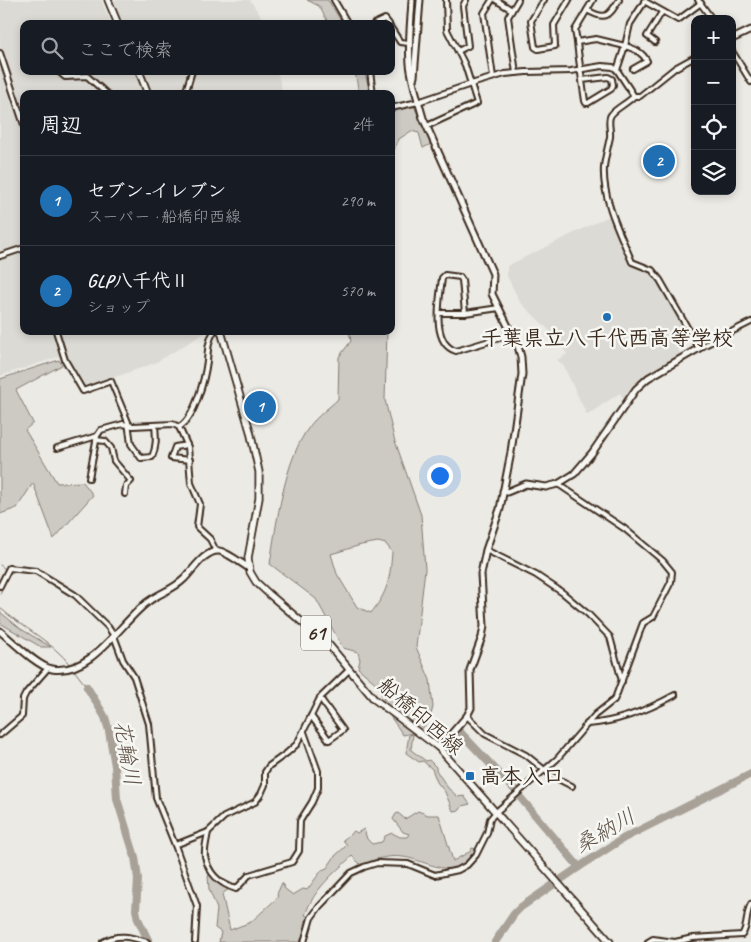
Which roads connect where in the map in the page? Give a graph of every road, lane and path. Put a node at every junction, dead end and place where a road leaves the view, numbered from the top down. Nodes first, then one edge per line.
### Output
1 (108, 0) edge
2 (334, 0) edge
3 (412, 0) edge
4 (420, 0) edge
5 (446, 0) edge
6 (466, 0) edge
7 (492, 0) edge
8 (496, 0) edge
9 (518, 0) edge
10 (544, 0) edge
11 (569, 0) edge
12 (593, 0) edge
13 (619, 0) edge
14 (644, 0) edge
15 (700, 1) edge
16 (512, 10) junction
17 (588, 10) junction
18 (662, 12) junction
19 (709, 15) edge
20 (116, 20) edge
21 (346, 20) edge
22 (751, 30) edge
23 (395, 34) edge
24 (736, 37) edge
25 (577, 42) junction
26 (656, 42) dead end
27 (409, 43) junction
28 (624, 46) junction
29 (458, 51) junction
30 (0, 53) edge
31 (736, 58) edge
32 (691, 60) edge
33 (633, 69) dead end
34 (580, 70) junction
35 (617, 70) junction
36 (516, 73) junction
37 (63, 75) edge
38 (141, 75) edge
39 (191, 75) edge
40 (371, 75) edge
41 (493, 77) junction
42 (582, 80) junction
43 (414, 82) junction
44 (751, 82) edge
45 (471, 84) junction
46 (102, 90) edge
47 (146, 90) edge
48 (186, 90) edge
49 (372, 90) edge
50 (634, 96) junction
51 (418, 102) junction
52 (395, 107) edge
53 (20, 114) edge
54 (427, 126) junction
55 (20, 249) edge
56 (0, 256) edge
57 (499, 308) junction
58 (439, 313) junction
59 (465, 313) junction
60 (751, 322) edge
61 (513, 334) junction
62 (57, 335) edge
63 (212, 335) edge
64 (222, 335) edge
65 (700, 347) junction
66 (129, 425) junction
67 (155, 425) junction
68 (179, 427) junction
69 (96, 438) junction
70 (187, 445) junction
71 (57, 448) dead end
72 (190, 460) junction
73 (89, 478) dead end
74 (558, 484) junction
75 (504, 490) junction
76 (125, 494) dead end
77 (486, 550) junction
78 (216, 551) junction
79 (249, 568) junction
80 (0, 586) edge
81 (0, 631) edge
82 (114, 636) junction
83 (48, 668) junction
84 (349, 670) junction
85 (622, 681) junction
86 (675, 695) dead end
87 (320, 698) junction
88 (311, 716) junction
89 (467, 716) junction
90 (587, 724) junction
91 (304, 732) junction
92 (0, 735) edge
93 (439, 748) junction
94 (543, 769) junction
95 (572, 786) dead end
96 (496, 812) junction
97 (208, 832) junction
98 (175, 845) junction
99 (751, 904) edge
100 (103, 942) edge
101 (146, 942) edge
102 (195, 942) edge
103 (304, 942) edge
104 (610, 942) edge
105 (648, 942) edge

1 - 20 main road
2 - 21 street
3 - 27 street
4 - 43 street
5 - 29 street
6 - 29 street
7 - 41 street
8 - 16 street
9 - 16 street
10 - 11 street
12 - 17 street
13 - 17 street
14 - 18 street
14 - 28 street
15 - 18 street
15 - 19 street
16 - 36 street
17 - 25 street
18 - 26 street
22 - 24 street
23 - 27 street
25 - 28 street
25 - 34 street
27 - 43 street
28 - 33 street
28 - 35 street
29 - 45 street
30 - 53 street
31 - 44 street
32 - 50 street
34 - 35 street
34 - 36 street
34 - 42 street
35 - 50 street
36 - 41 street
37 - 46 street
38 - 47 main road
39 - 48 street
40 - 49 street
41 - 45 street
42 - 42 street
43 - 51 street
45 - 51 street
45 - 54 street
50 - 65 street
51 - 52 street
51 - 54 street
54 - 57 street
55 - 56 street
57 - 59 street
57 - 61 street
58 - 59 street
58 - 59 street
58 - 61 street
60 - 65 street
61 - 75 street
62 - 66 street
63 - 68 street
64 - 79 main road
65 - 74 street
66 - 67 street
66 - 67 street
66 - 69 street
67 - 68 street
68 - 70 street
69 - 71 street
69 - 73 street
69 - 76 street
70 - 72 street
70 - 72 street
72 - 78 street
74 - 75 street
74 - 85 street
75 - 77 street
77 - 85 street
77 - 89 street
78 - 79 street
78 - 82 street
79 - 84 main road, 船橋印西線 / 61
80 - 82 street
81 - 83 street
82 - 83 street
82 - 98 street
83 - 92 street
84 - 87 street
84 - 93 main road, 船橋印西線 / 61
85 - 90 street
86 - 90 street
87 - 88 street
87 - 88 street
88 - 91 street
89 - 93 street
89 - 94 street
90 - 94 street
91 - 97 street
91 - 97 street
93 - 96 main road, 船橋印西線 / 61
94 - 95 street
94 - 96 street
96 - 103 street
96 - 104 main road, 船橋印西線 / 61
97 - 98 street
98 - 102 street
99 - 105 street
100 - 101 street

